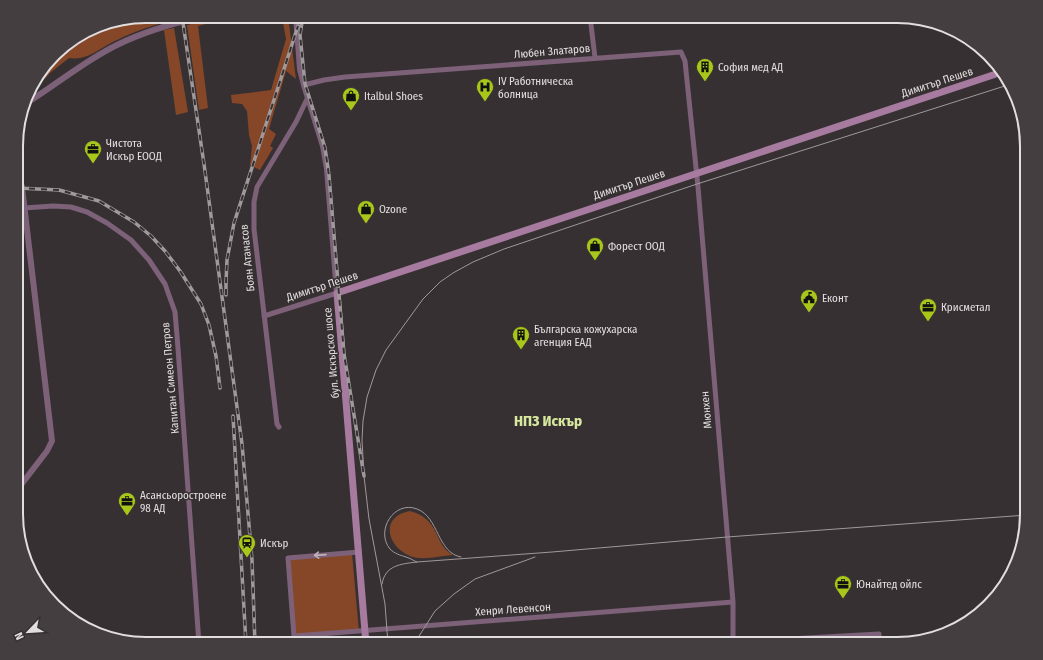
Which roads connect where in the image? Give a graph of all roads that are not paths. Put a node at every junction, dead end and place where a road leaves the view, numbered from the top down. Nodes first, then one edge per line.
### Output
1 (176, 23) edge
2 (297, 23) edge
3 (591, 23) edge
4 (595, 58) junction
5 (997, 74) edge
6 (304, 85) junction
7 (32, 99) edge
8 (307, 99) junction
9 (696, 174) junction
10 (23, 198) edge
11 (24, 208) junction
12 (337, 293) junction
13 (264, 316) junction
14 (279, 427) dead end
15 (23, 482) edge
16 (359, 552) junction
17 (733, 602) junction
18 (365, 631) junction
19 (199, 637) edge
20 (365, 637) edge
21 (733, 637) edge
22 (830, 637) edge
23 (879, 637) edge

1 - 7 street
2 - 6 street, бул. Искърско шосе
3 - 4 street
4 - 6 street, Любен Златаров
4 - 9 street, Любен Златаров
5 - 9 main road, Димитър Пешев
6 - 8 street, бул. Искърско шосе
8 - 12 street, бул. Искърско шосе
8 - 13 street, Боян Атанасов
9 - 12 main road, Димитър Пешев
9 - 17 street, Мюнхен
10 - 11 street
11 - 15 street
11 - 19 street, Капитан Симеон Петров
12 - 13 street, Димитър Пешев
12 - 16 main road, бул. Искърско шосе
13 - 14 street, Боян Атанасов
16 - 18 main road, бул. Искърско шосе
16 -> 18 street, Хенри Левенсон
17 - 18 street, Хенри Левенсон
17 - 21 street, Мюнхен
18 - 20 main road, бул. Искърско шосе
22 - 23 street

